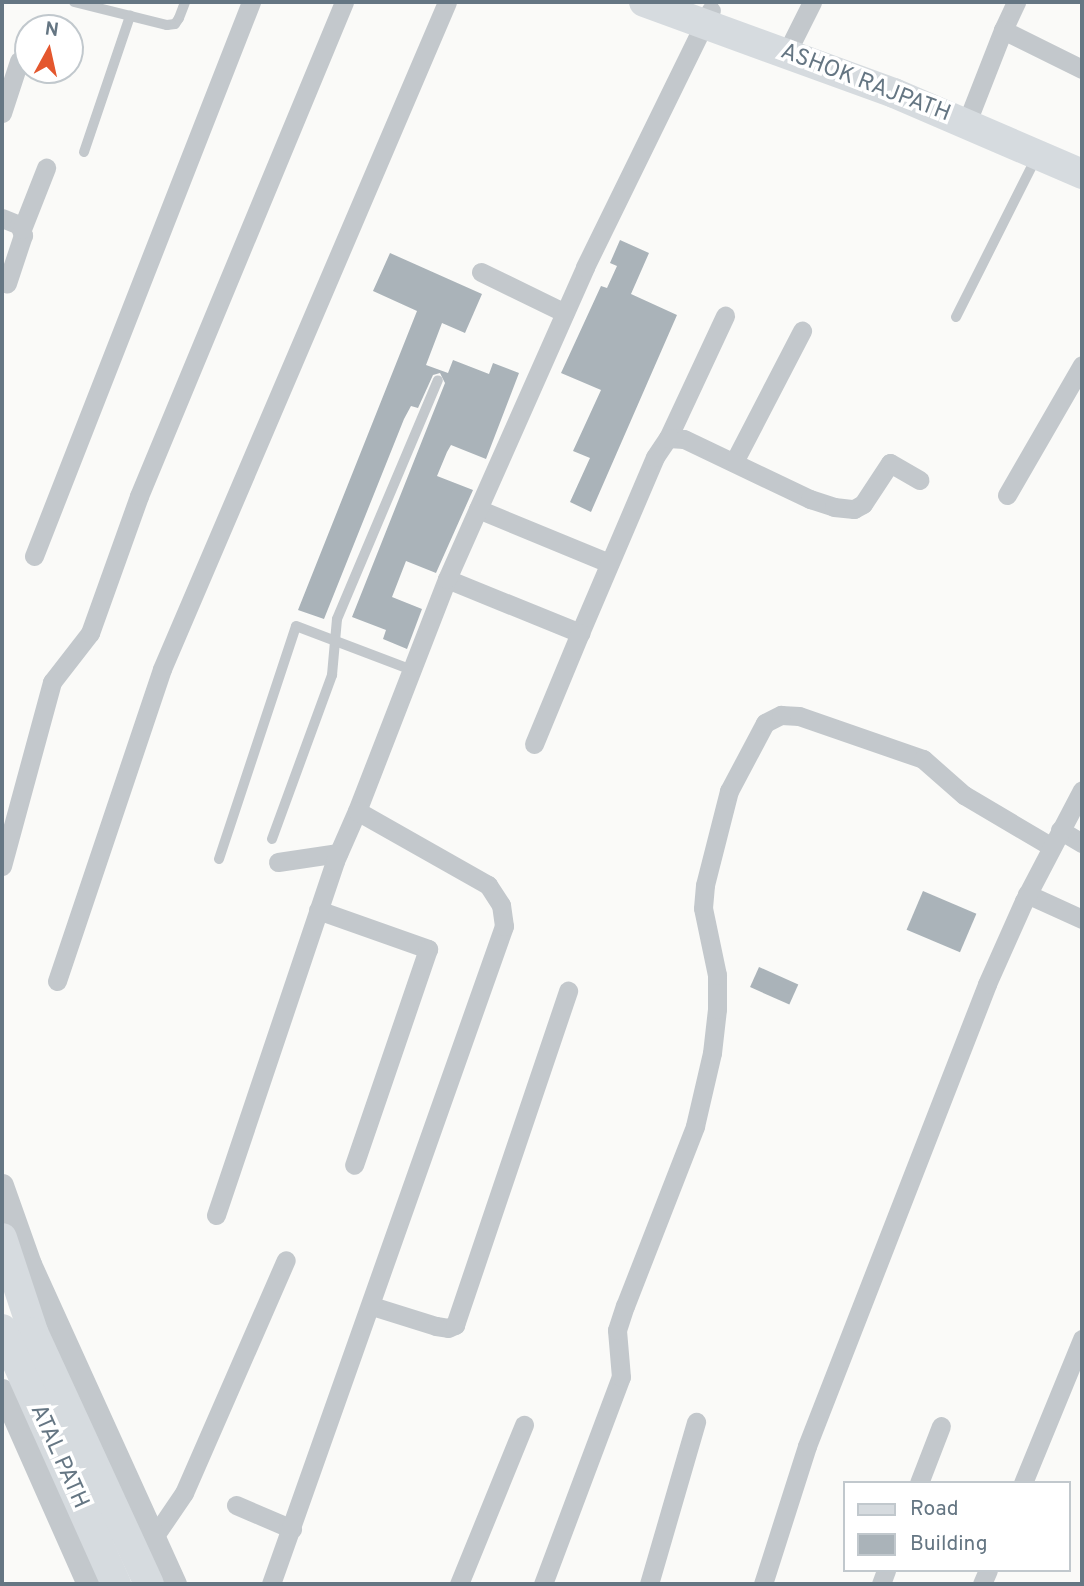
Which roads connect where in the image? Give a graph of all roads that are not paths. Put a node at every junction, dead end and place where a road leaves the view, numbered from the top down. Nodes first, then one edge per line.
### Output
1 (74, 2) edge
2 (185, 2) edge
3 (251, 2) edge
4 (344, 2) edge
5 (447, 2) edge
6 (644, 2) edge
7 (811, 2) edge
8 (1016, 2) edge
9 (701, 12) edge
10 (131, 16) junction
11 (1003, 30) junction
12 (789, 47) junction
13 (1082, 69) edge
14 (14, 76) edge
15 (2, 113) edge
16 (970, 114) junction
17 (84, 152) dead end
18 (1038, 153) junction
19 (1082, 157) edge
20 (46, 168) dead end
21 (1082, 174) edge
22 (2, 218) edge
23 (22, 229) junction
24 (8, 256) edge
25 (481, 272) dead end
26 (7, 283) dead end
27 (565, 313) junction
28 (724, 316) dead end
29 (956, 317) dead end
30 (802, 331) dead end
31 (1082, 365) edge
32 (438, 380) dead end
33 (668, 438) junction
34 (734, 462) junction
35 (919, 480) dead end
36 (1007, 495) dead end
37 (478, 509) junction
38 (34, 556) dead end
39 (610, 563) junction
40 (447, 579) junction
41 (580, 633) junction
42 (334, 639) junction
43 (412, 670) junction
44 (534, 744) dead end
45 (1082, 790) edge
46 (357, 811) junction
47 (1056, 838) junction
48 (272, 839) dead end
49 (1082, 843) edge
50 (338, 853) junction
51 (219, 859) dead end
52 (278, 863) dead end
53 (2, 866) edge
54 (1027, 894) junction
55 (318, 910) junction
56 (1082, 919) edge
57 (57, 981) dead end
58 (568, 991) dead end
59 (354, 1165) dead end
60 (2, 1185) edge
61 (216, 1215) dead end
62 (6, 1232) edge
63 (286, 1260) dead end
64 (372, 1306) junction
65 (2, 1329) edge
66 (1082, 1339) edge
67 (2, 1390) edge
68 (696, 1422) dead end
69 (524, 1425) dead end
70 (941, 1426) dead end
71 (920, 1481) edge
72 (1024, 1481) edge
73 (236, 1505) dead end
74 (292, 1529) junction
75 (154, 1537) junction
76 (88, 1584) edge
77 (116, 1584) edge
78 (149, 1584) edge
79 (175, 1584) edge
80 (271, 1584) edge
81 (459, 1584) edge
82 (543, 1584) edge
83 (649, 1584) edge
84 (763, 1584) edge

1 - 10 lane
2 - 10 lane
3 - 38 street
4 - 53 street
5 - 57 street
6 - 9 main road, ASHOK RAJPATH
7 - 12 street
8 - 11 street
9 - 12 main road, ASHOK RAJPATH
9 - 27 street
10 - 17 lane
11 - 13 street
11 - 16 street
12 - 16 main road, ASHOK RAJPATH
14 - 15 street
16 - 18 main road, ASHOK RAJPATH
16 - 19 main road, ASHOK RAJPATH
18 - 21 main road, ASHOK RAJPATH
18 - 29 lane
20 - 23 street
22 - 23 street
23 - 24 street
24 - 26 street
25 - 27 street
27 - 37 street
28 - 33 street
30 - 34 street
31 - 36 street
32 - 42 lane
33 - 34 street
33 - 39 street
34 - 35 street
37 - 39 street
37 - 40 street
39 - 41 street
40 - 41 street
40 - 43 street
41 - 44 street
42 - 43 lane
42 - 48 lane
42 - 51 lane
43 - 46 street
45 - 47 street
46 - 50 street
46 - 64 street
47 - 49 street
47 - 54 street
47 - 82 street
50 - 52 street
50 - 55 street
54 - 56 street
54 - 84 street
55 - 59 street
55 - 61 street
58 - 64 street
60 - 62 street
62 - 75 street
62 - 78 main road
63 - 75 street
64 - 74 street
65 - 77 main road, ATAL PATH
66 - 72 street
67 - 76 street
68 - 83 street
69 - 81 street
70 - 71 street
73 - 74 street
74 - 80 street
75 - 79 street

